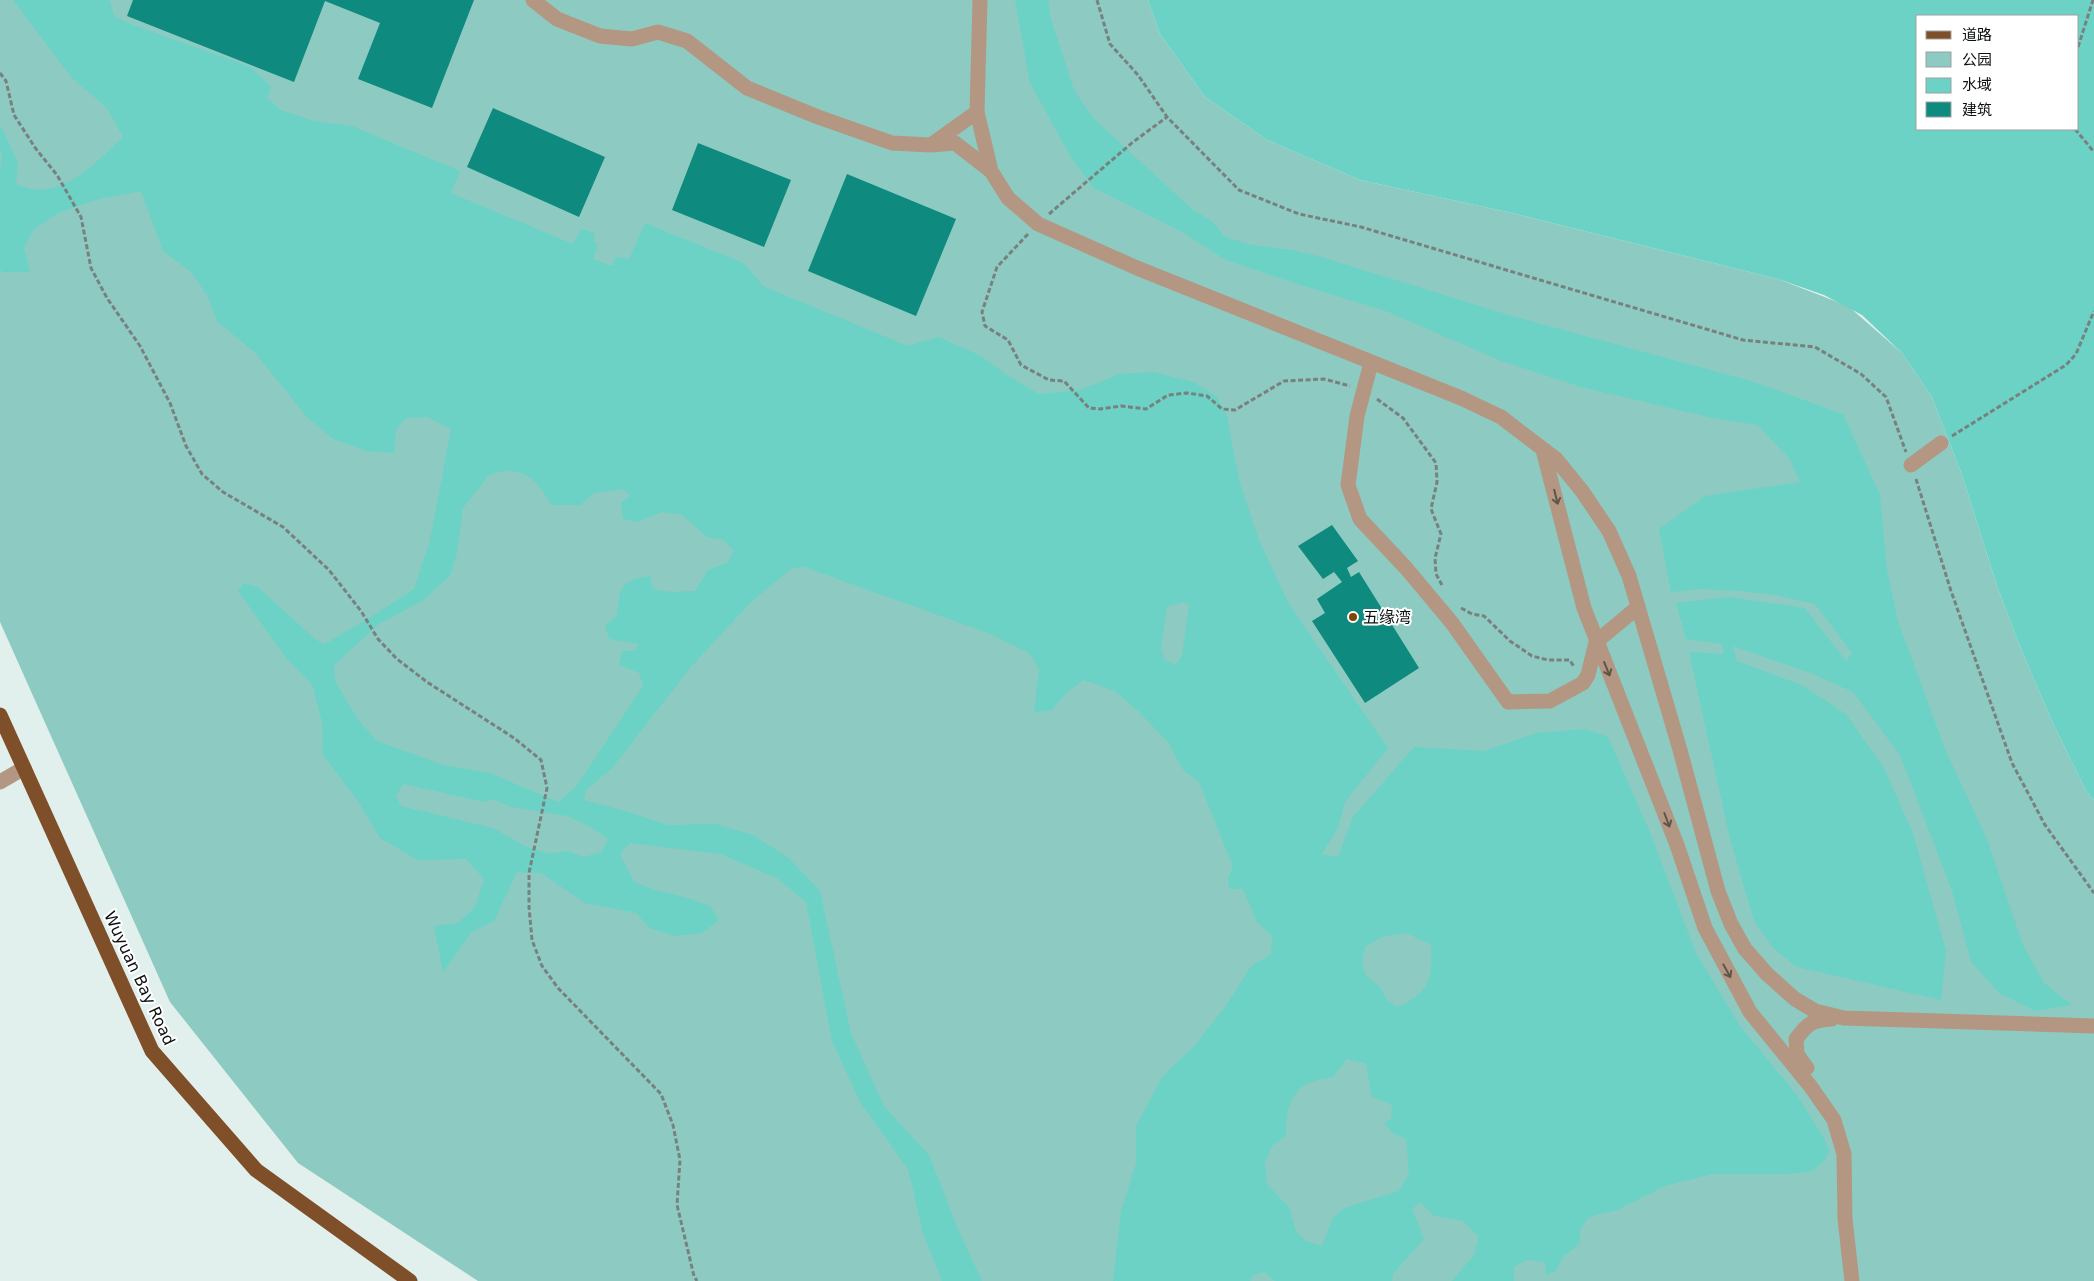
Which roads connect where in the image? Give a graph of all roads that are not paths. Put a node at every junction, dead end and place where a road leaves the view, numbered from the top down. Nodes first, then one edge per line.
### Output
1 (534, 0) edge
2 (980, 0) edge
3 (977, 112) junction
4 (931, 145) junction
5 (991, 171) junction
6 (1371, 363) junction
7 (1941, 443) road end
8 (1544, 450) junction
9 (1911, 465) road end
10 (1638, 607) junction
11 (1596, 642) junction
12 (0, 715) edge
13 (24, 768) junction
14 (0, 782) edge
15 (1844, 1018) junction
16 (2094, 1026) edge
17 (410, 1281) edge
18 (1852, 1281) edge
19 (1860, 1281) edge

1 - 4 street
2 - 3 street
3 - 4 street
3 - 5 street
4 - 5 street
5 - 6 street
6 - 8 street
6 - 11 street
7 - 9 street
8 - 10 street
8 -> 11 street
10 - 11 street
10 - 15 street
11 -> 18 street
12 - 13 main road, Wuyuan Bay Road
13 - 14 street
13 - 17 main road, Wuyuan Bay Road
15 - 16 street
15 - 19 street

